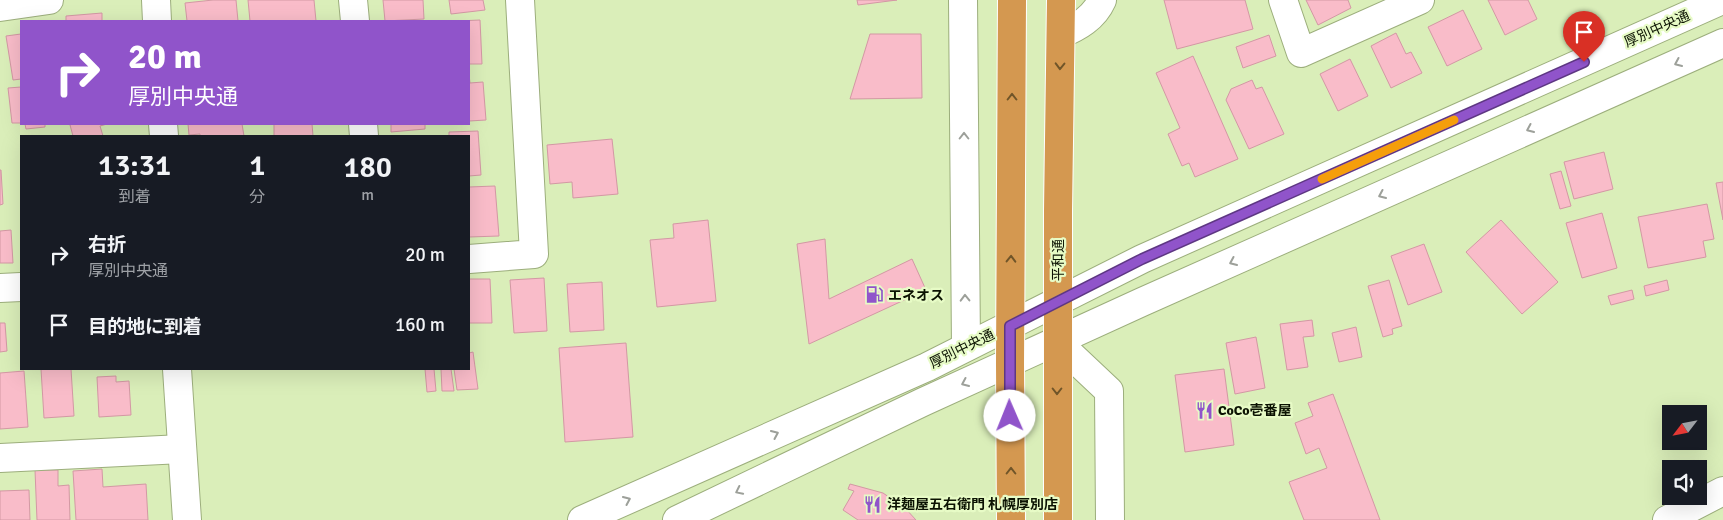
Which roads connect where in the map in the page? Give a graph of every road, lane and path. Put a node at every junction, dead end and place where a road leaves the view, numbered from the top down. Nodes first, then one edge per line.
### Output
1 (45, 0) edge
2 (50, 0) edge
3 (156, 0) edge
4 (353, 0) edge
5 (520, 0) edge
6 (963, 0) edge
7 (1012, 0) edge
8 (1061, 0) edge
9 (1102, 0) edge
10 (1283, 0) edge
11 (1420, 0) edge
12 (1722, 0) edge
13 (0, 7) edge
14 (157, 20) edge
15 (354, 20) edge
16 (1061, 34) junction
17 (1723, 43) edge
18 (470, 259) edge
19 (20, 287) edge
20 (0, 288) edge
21 (1058, 302) junction
22 (1010, 326) junction
23 (1057, 342) junction
24 (966, 347) junction
25 (1010, 364) junction
26 (177, 370) edge
27 (182, 449) junction
28 (0, 458) edge
29 (1723, 492) edge
30 (686, 518) edge
31 (187, 520) edge
32 (582, 520) edge
33 (1011, 520) edge
34 (1058, 520) edge
35 (1110, 520) edge
36 (1667, 520) edge

1 - 2 main road
1 - 13 main road
3 - 14 main road
4 - 15 main road
5 - 18 main road
24 -> 6 main road
22 -> 7 highway
8 - 16 highway, 平和通
9 - 16 main road
10 - 11 main road
12 - 21 main road, 厚別中央通
16 -> 21 highway, 平和通
17 -> 23 main road
19 - 20 main road
21 - 22 main road, 厚別中央通
21 - 23 highway, 平和通
22 - 24 main road, 厚別中央通
22 - 25 highway
23 - 25 main road
23 -> 34 highway, 平和通
23 - 35 main road
32 -> 24 main road, 厚別中央通
25 -> 30 main road
33 -> 25 highway
26 - 27 main road
27 - 28 main road
27 - 31 main road
29 - 36 main road

